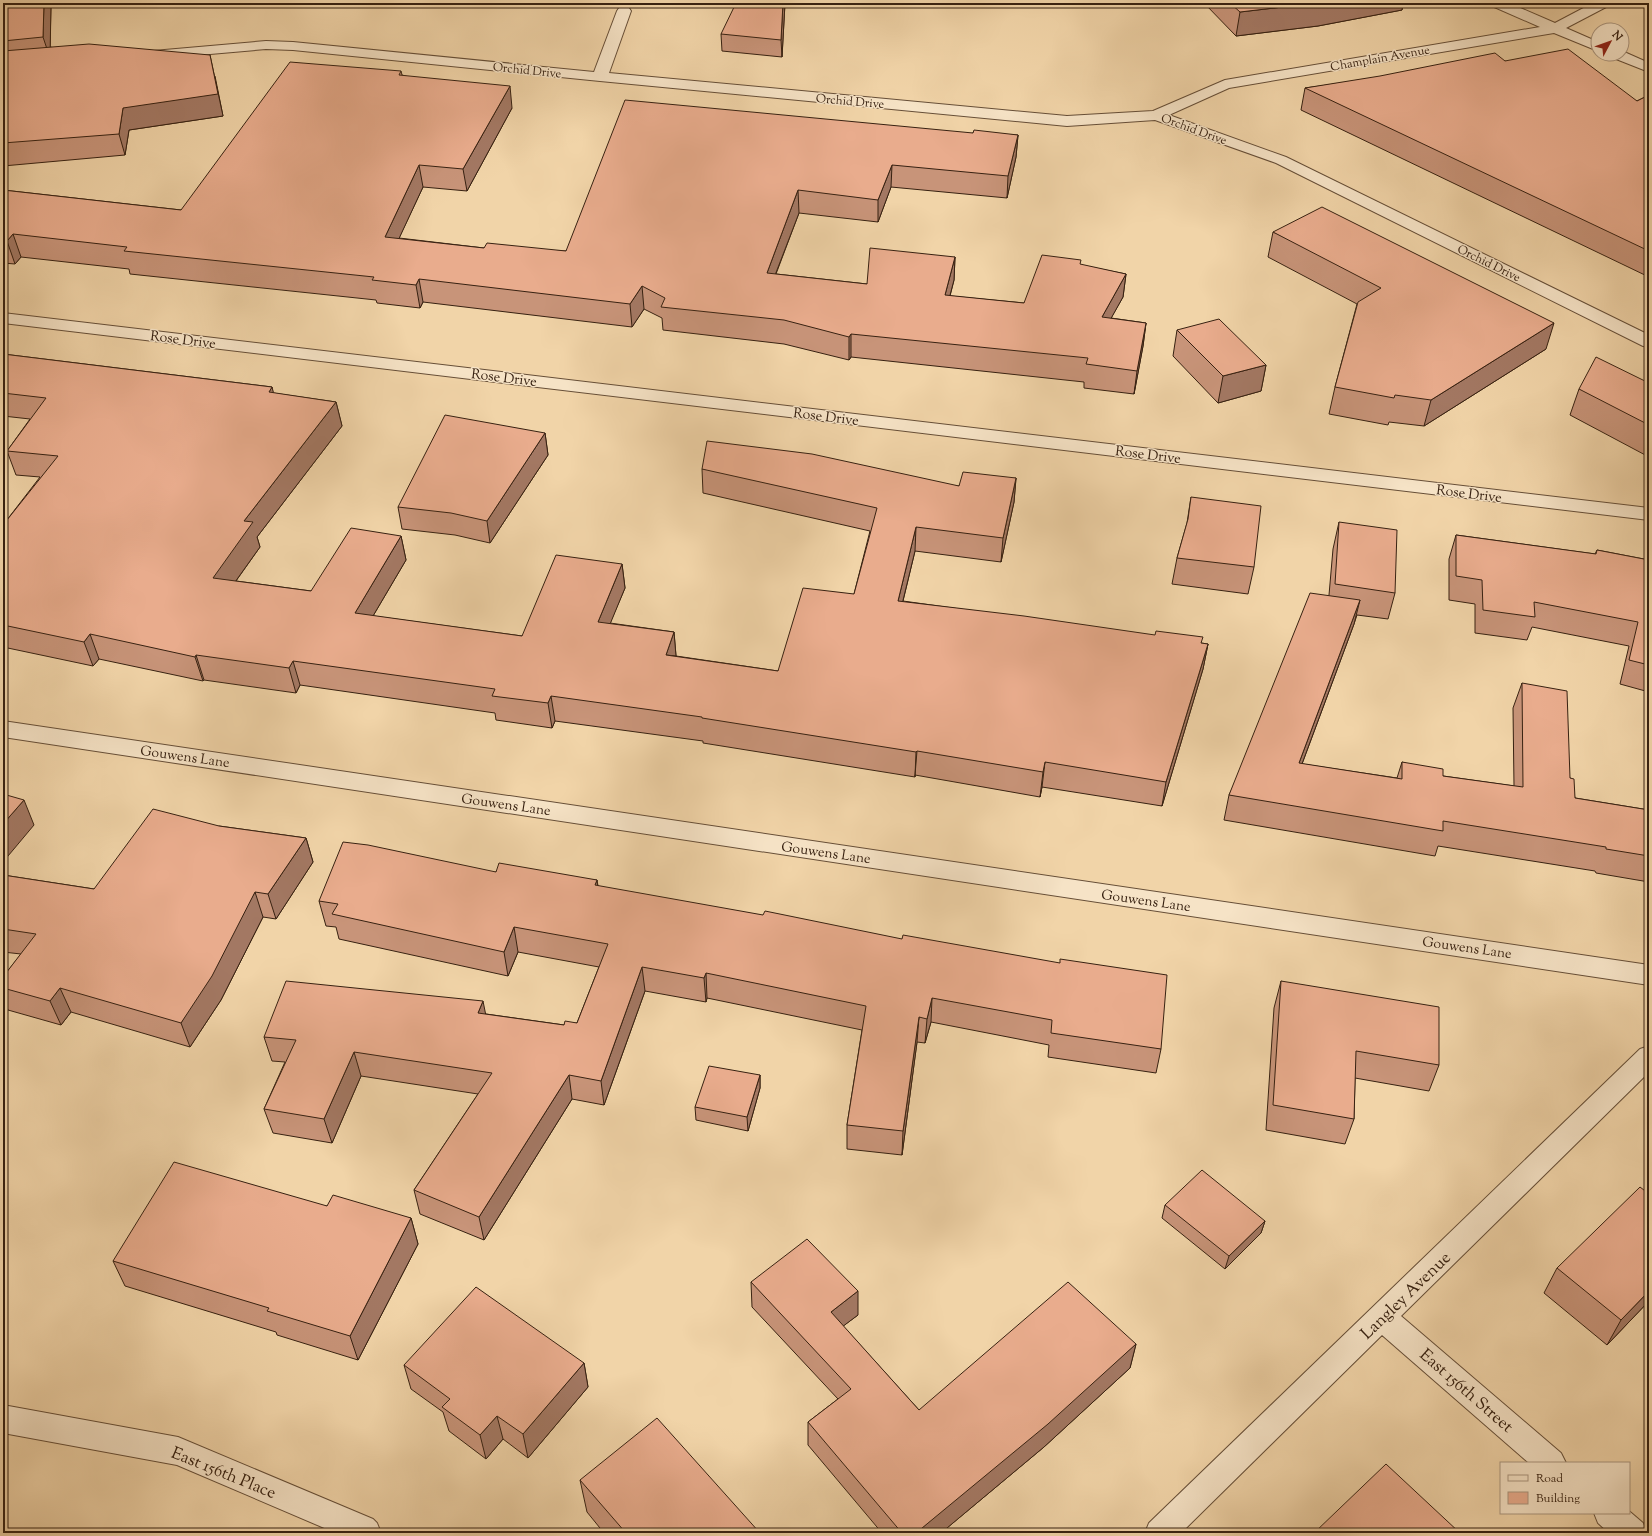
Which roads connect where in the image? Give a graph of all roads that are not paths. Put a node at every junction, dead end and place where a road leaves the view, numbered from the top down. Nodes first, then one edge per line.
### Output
1 (1497, 3) edge
2 (1604, 3) edge
3 (624, 11) dead end
4 (1554, 29) junction
5 (1590, 44) edge
6 (142, 56) edge
7 (1630, 60) edge
8 (1649, 68) edge
9 (600, 78) junction
10 (1156, 115) junction
11 (3, 318) edge
12 (1649, 342) edge
13 (1649, 514) edge
14 (3, 729) edge
15 (1649, 975) edge
16 (1649, 1056) edge
17 (1382, 1316) junction
18 (3, 1419) edge
19 (1550, 1462) edge
20 (1610, 1514) edge
21 (366, 1533) edge
22 (1160, 1533) edge
23 (1632, 1533) edge

1 - 4 street
2 - 4 street, Champlain Avenue
3 - 9 street
4 - 5 street
4 - 10 street, Champlain Avenue
6 - 9 street, Orchid Drive
7 - 8 street
9 - 10 street, Orchid Drive
10 - 12 street, Orchid Drive
11 - 13 street, Rose Drive
14 - 15 street, Gouwens Lane
16 - 17 street, Langley Avenue
17 - 19 street, East 156th Street
17 - 22 street, Langley Avenue
18 - 21 street, East 156th Place
20 - 23 street

